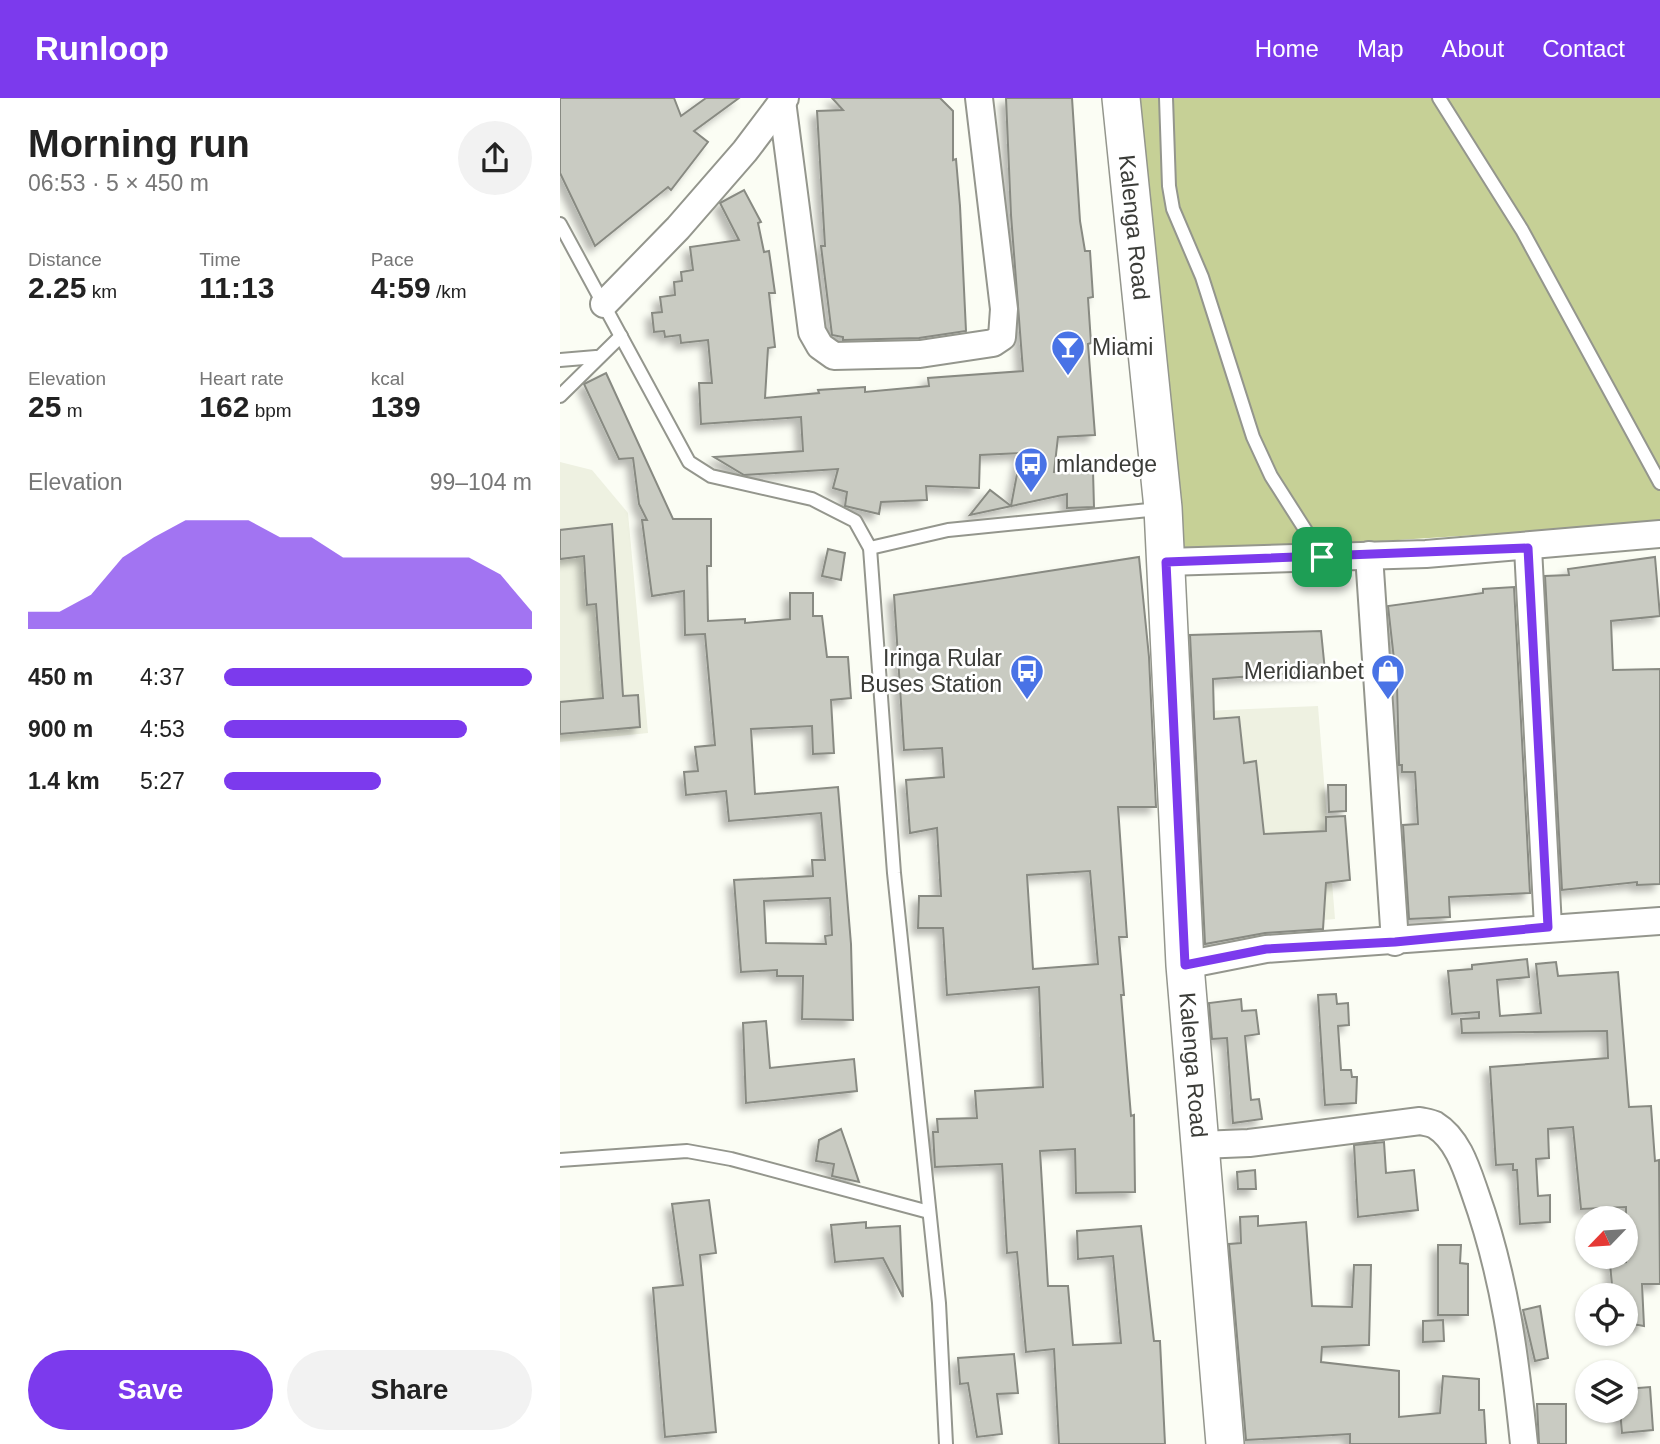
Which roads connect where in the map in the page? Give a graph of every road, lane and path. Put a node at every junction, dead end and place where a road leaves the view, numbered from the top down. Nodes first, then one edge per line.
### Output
1 (979, 98) edge
2 (1121, 98) edge
3 (1166, 98) edge
4 (1438, 98) edge
5 (783, 100) edge
6 (560, 224) edge
7 (604, 304) junction
8 (621, 336) junction
9 (596, 358) junction
10 (560, 360) edge
11 (560, 396) edge
12 (1660, 483) edge
13 (1163, 508) junction
14 (1660, 534) edge
15 (870, 548) junction
16 (1528, 548) junction
17 (1369, 555) junction
18 (1322, 557) junction
19 (1166, 562) junction
20 (1660, 920) edge
21 (1548, 927) junction
22 (1395, 942) junction
23 (1185, 965) junction
24 (1200, 1145) junction
25 (560, 1160) edge
26 (929, 1212) junction
27 (946, 1444) edge
28 (1225, 1444) edge
29 (1524, 1444) edge

1 - 5 street
2 - 13 main road, Kalenga Road
3 - 18 lane
4 - 12 lane
5 - 7 street
6 - 7 lane
7 - 8 lane
8 - 9 lane
8 - 15 lane
9 - 10 lane
9 - 11 lane
13 - 15 lane
13 - 19 main road, Kalenga Road
14 - 16 street
15 - 26 lane
16 - 17 street
16 - 21 street
17 - 18 street
17 - 22 street
18 - 19 street
19 - 23 main road, Kalenga Road
20 - 21 street
21 - 22 street
22 - 23 street
23 - 24 main road, Kalenga Road
24 - 28 main road, Kalenga Road
24 - 29 street
25 - 26 lane
26 - 27 lane

